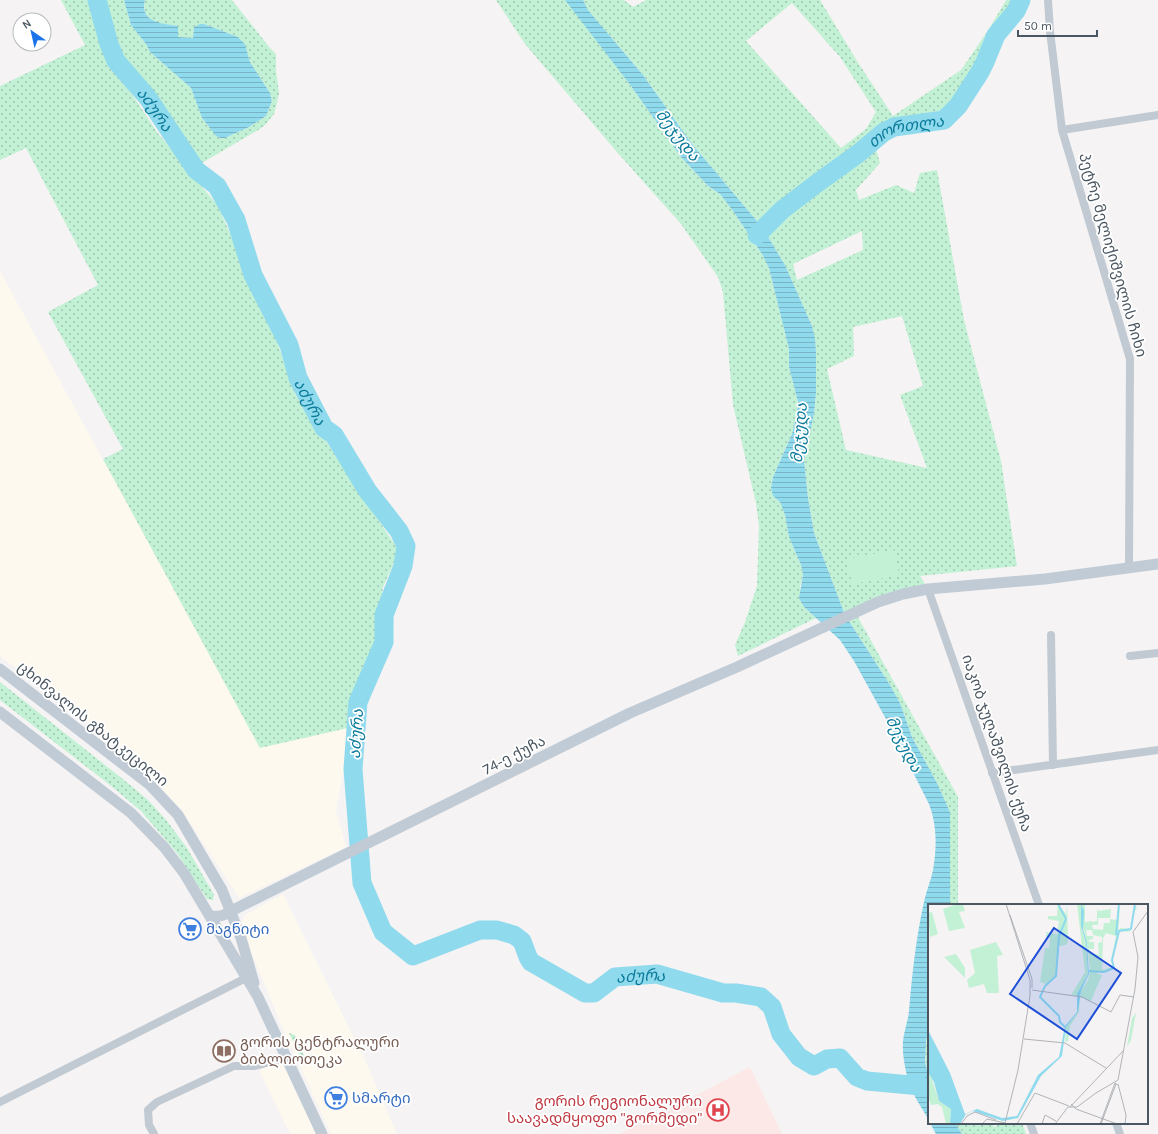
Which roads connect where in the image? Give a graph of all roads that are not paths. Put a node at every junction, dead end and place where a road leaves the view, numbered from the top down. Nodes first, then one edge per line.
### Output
1 (1048, 0) edge
2 (1158, 115) edge
3 (1062, 130) junction
4 (1158, 564) edge
5 (1129, 568) junction
6 (928, 589) junction
7 (1051, 635) dead end
8 (1158, 653) edge
9 (1130, 656) dead end
10 (0, 669) edge
11 (0, 712) edge
12 (1158, 750) edge
13 (1053, 765) junction
14 (992, 774) junction
15 (1039, 904) edge
16 (231, 911) junction
17 (210, 916) junction
18 (246, 978) junction
19 (258, 997) junction
20 (286, 1058) junction
21 (0, 1102) edge
22 (1030, 1124) edge
23 (1116, 1124) edge
24 (154, 1134) edge
25 (322, 1134) edge
26 (1034, 1134) edge
27 (1120, 1134) edge

1 - 3 street, პეტრე მელიქიშვილის ჩიხი
2 - 3 street
3 - 5 street, პეტრე მელიქიშვილის ჩიხი
4 - 5 main road
5 - 6 main road
6 - 14 street, იაკობ ჯუღაშვილის ქუჩა
6 - 16 main road, 74-ე ქუჩა
7 - 13 street
8 - 9 street
10 - 16 main road, ცხინვალის გზატკეცილი
11 - 17 main road, ცხინვალის გზატკეცილი
12 - 13 street
13 - 14 street
14 - 15 street, იაკობ ჯუღაშვილის ქუჩა
16 - 17 main road, 74-ე ქუჩა
16 - 19 main road, ცხინვალის გზატკეცილი
17 - 18 main road, ცხინვალის გზატკეცილი
18 - 19 main road, ცხინვალის გზატკეცილი
18 - 21 street
19 - 20 main road, ცხინვალის გზატკეცილი
20 - 24 street
20 - 25 main road, ცხინვალის გზატკეცილი
22 - 26 street
23 - 27 street

